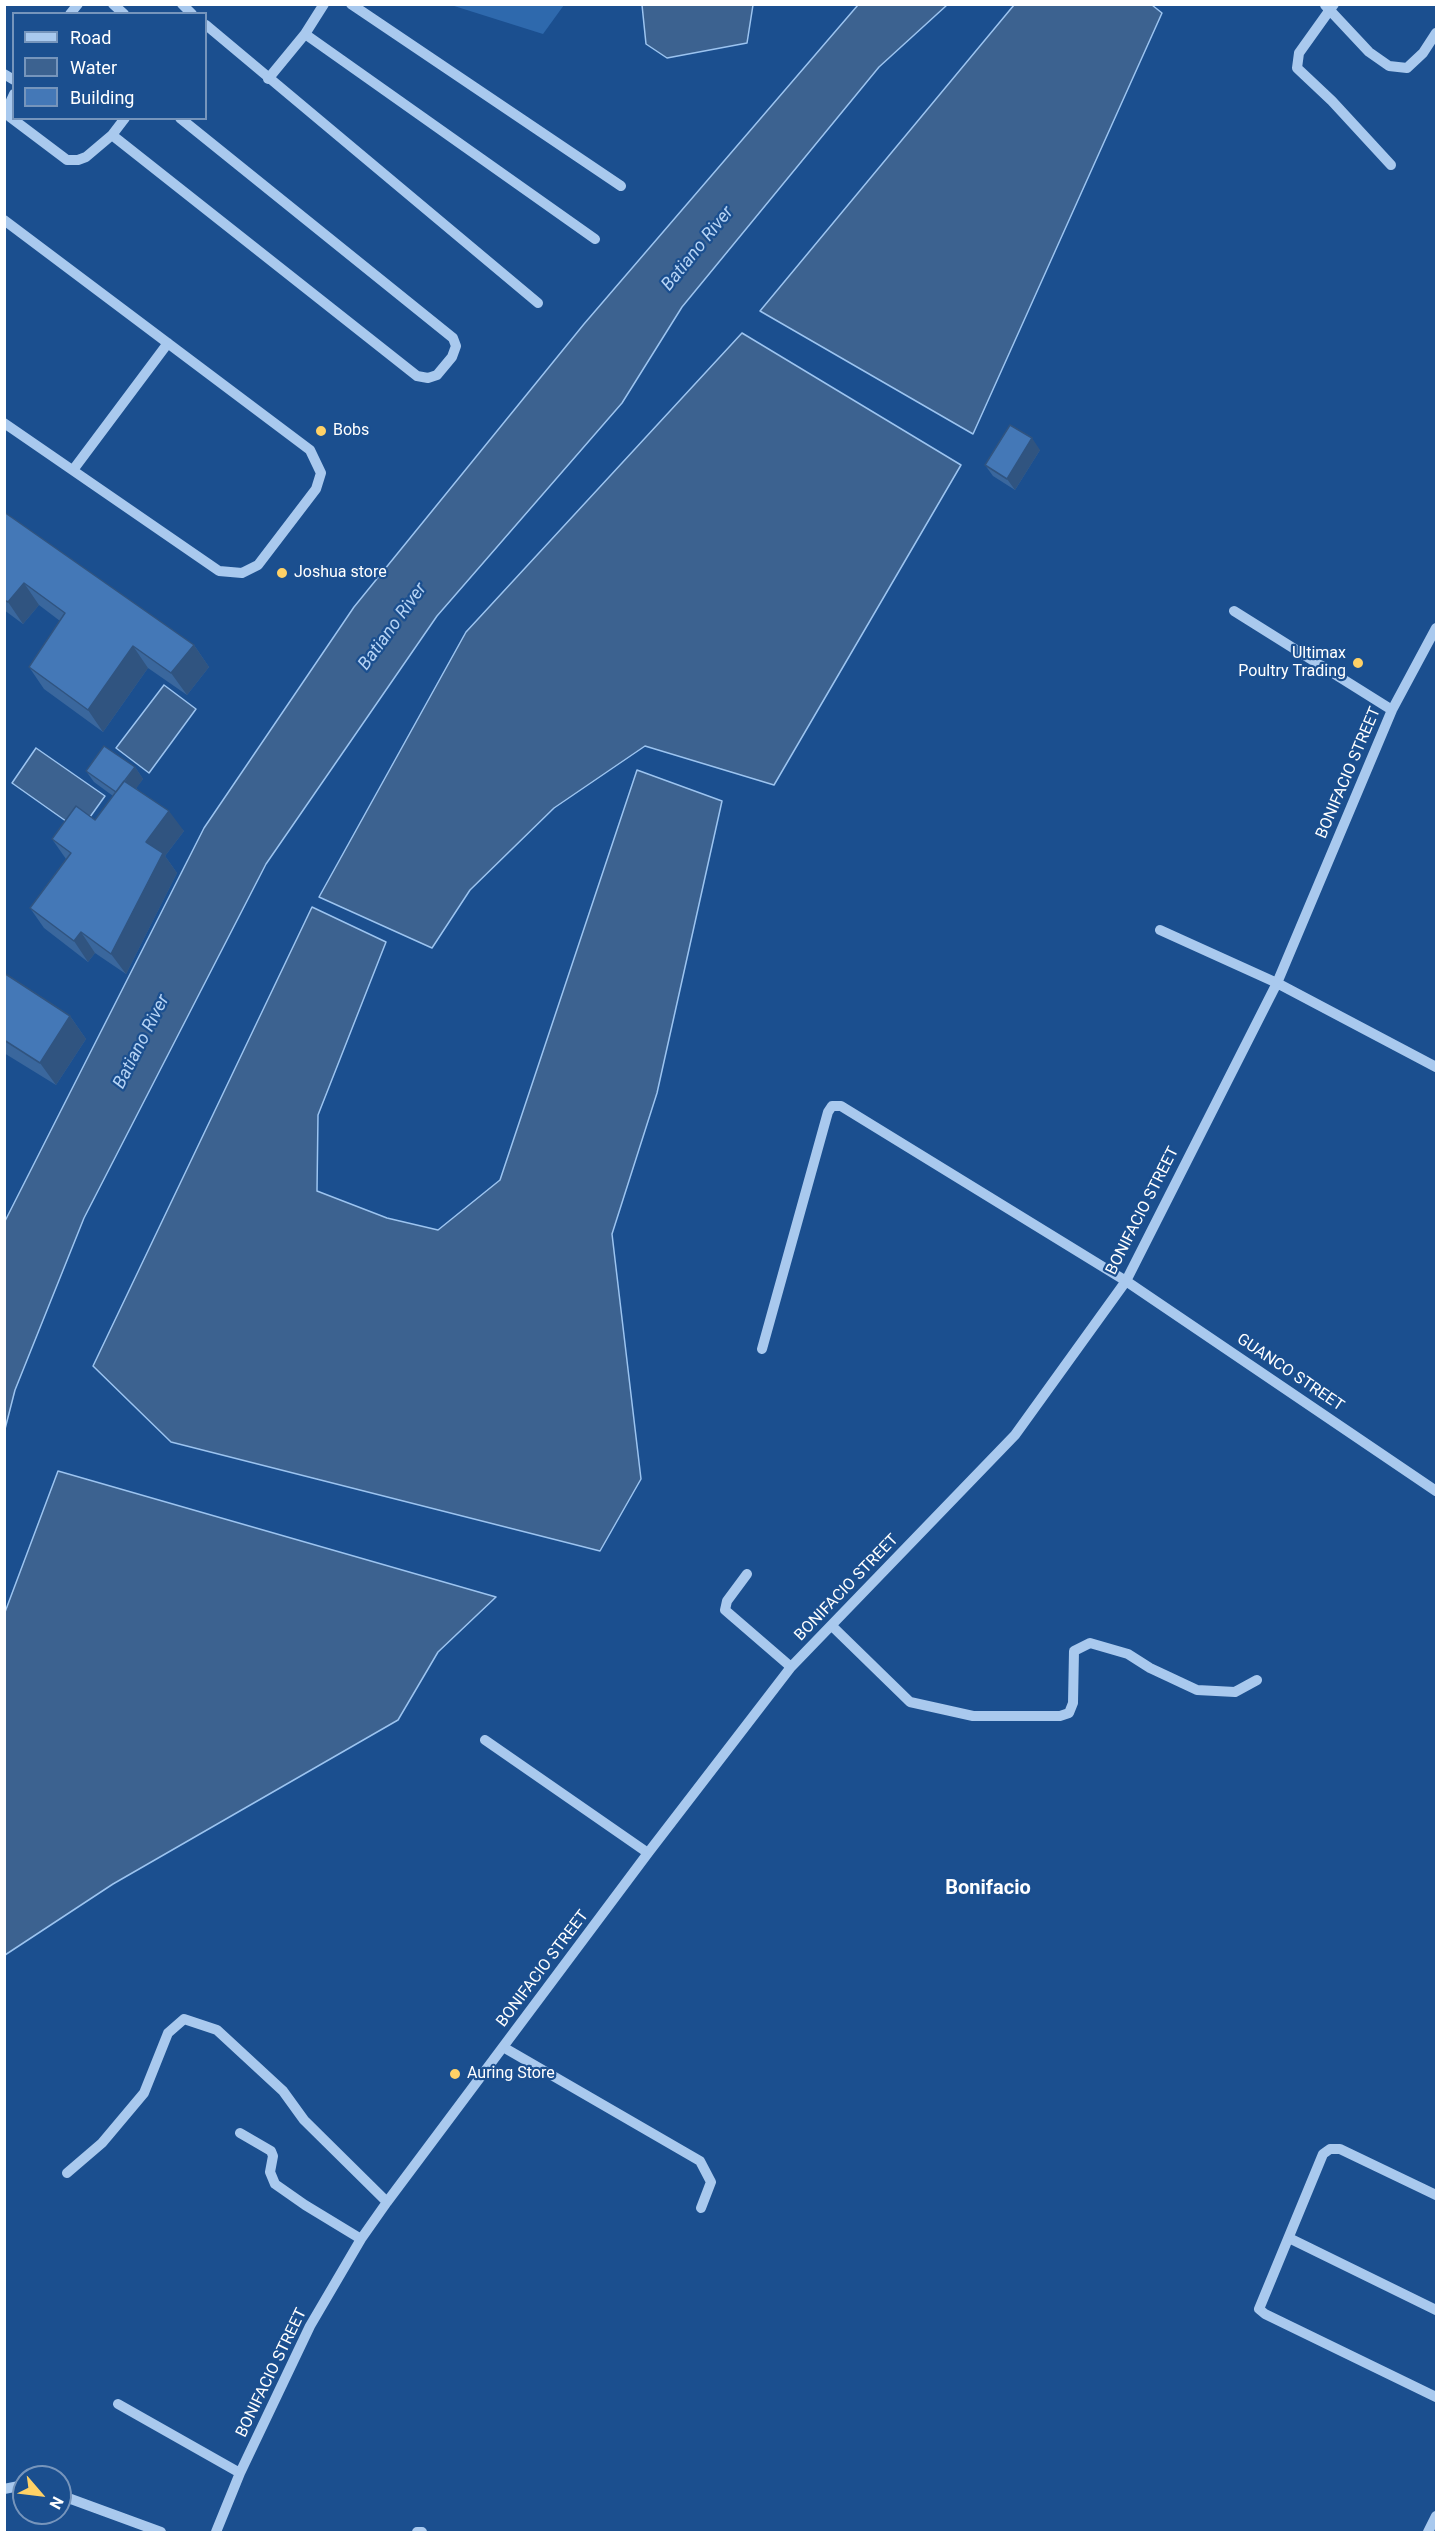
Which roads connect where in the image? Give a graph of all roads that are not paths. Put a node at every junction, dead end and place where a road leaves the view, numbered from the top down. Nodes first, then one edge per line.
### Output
1 (324, 4) edge
2 (351, 4) edge
3 (1330, 6) edge
4 (207, 26) edge
5 (1437, 33) edge
6 (305, 34) junction
7 (268, 79) junction
8 (12, 98) edge
9 (12, 119) edge
10 (14, 120) edge
11 (123, 120) edge
12 (182, 120) edge
13 (112, 135) junction
14 (1391, 165) dead end
15 (621, 186) dead end
16 (4, 220) edge
17 (596, 239) dead end
18 (538, 303) dead end
19 (168, 343) junction
20 (4, 423) edge
21 (73, 470) junction
22 (1234, 610) dead end
23 (1437, 628) edge
24 (1432, 647) edge
25 (1392, 710) junction
26 (1160, 930) dead end
27 (1277, 983) junction
28 (1437, 1068) edge
29 (1126, 1281) junction
30 (762, 1349) dead end
31 (1437, 1491) edge
32 (747, 1574) dead end
33 (832, 1626) junction
34 (791, 1667) junction
35 (1257, 1680) dead end
36 (485, 1740) dead end
37 (648, 1853) junction
38 (503, 2048) junction
39 (240, 2133) dead end
40 (67, 2173) dead end
41 (1437, 2195) edge
42 (387, 2202) junction
43 (701, 2208) dead end
44 (1289, 2238) junction
45 (361, 2239) junction
46 (1437, 2310) edge
47 (1437, 2397) edge
48 (118, 2404) dead end
49 (240, 2473) junction
50 (72, 2499) edge
51 (1437, 2516) edge
52 (161, 2532) edge
53 (216, 2532) edge
54 (417, 2532) edge
55 (422, 2532) edge
56 (1428, 2532) edge

1 - 6 street
2 - 15 street
3 - 5 street
3 - 14 street
4 - 7 street
6 - 7 street
6 - 17 street
7 - 18 street
8 - 9 street
10 - 13 street
11 - 13 street
12 - 13 street
16 - 19 street
19 - 21 street
19 - 21 street
20 - 21 street
22 - 25 street
23 - 24 street, BONIFACIO STREET
24 - 25 street, BONIFACIO STREET
25 - 27 street, BONIFACIO STREET
26 - 27 street
27 - 28 street
27 - 29 street, BONIFACIO STREET
29 - 30 street, GUANCO STREET
29 - 31 street, GUANCO STREET
29 - 33 street, BONIFACIO STREET
32 - 34 street
33 - 34 street, BONIFACIO STREET
33 - 35 street
34 - 37 street, BONIFACIO STREET
36 - 37 street
37 - 38 street, BONIFACIO STREET
38 - 42 street, BONIFACIO STREET
38 - 43 street
39 - 45 street
40 - 42 street
41 - 44 street
42 - 45 street, BONIFACIO STREET
44 - 46 street
44 - 47 street
45 - 49 street, BONIFACIO STREET
48 - 49 street
49 - 53 street, BONIFACIO STREET
50 - 52 street
51 - 56 street
54 - 55 street

